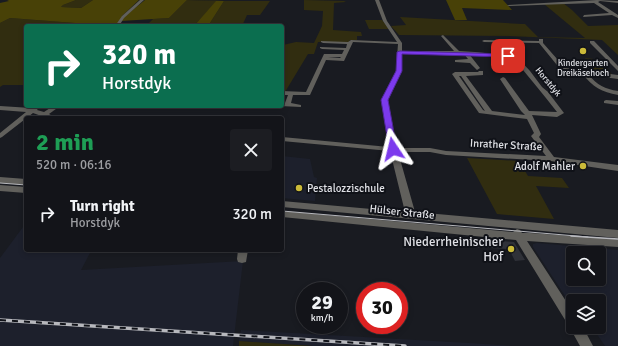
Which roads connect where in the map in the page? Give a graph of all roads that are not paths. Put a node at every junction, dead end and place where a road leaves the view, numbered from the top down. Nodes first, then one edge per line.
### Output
1 (142, 0) edge
2 (377, 0) edge
3 (598, 1) edge
4 (618, 2) edge
5 (509, 5) dead end
6 (607, 9) junction
7 (589, 11) dead end
8 (618, 11) edge
9 (612, 14) junction
10 (584, 16) dead end
11 (618, 18) edge
12 (591, 20) dead end
13 (118, 24) edge
14 (443, 36) dead end
15 (484, 41) dead end
16 (323, 42) dead end
17 (592, 42) dead end
18 (349, 43) junction
19 (400, 43) junction
20 (322, 48) dead end
21 (347, 49) junction
22 (400, 52) junction
23 (458, 53) junction
24 (466, 53) junction
25 (457, 61) dead end
26 (472, 61) junction
27 (618, 69) edge
28 (585, 73) junction
29 (458, 74) junction
30 (618, 77) edge
31 (503, 79) dead end
32 (466, 92) junction
33 (476, 92) junction
34 (284, 93) edge
35 (618, 93) edge
36 (291, 94) junction
37 (606, 102) dead end
38 (618, 103) edge
39 (285, 105) edge
40 (299, 106) dead end
41 (0, 108) edge
42 (35, 108) edge
43 (54, 108) edge
44 (490, 113) junction
45 (44, 115) junction
46 (25, 116) edge
47 (47, 116) edge
48 (528, 116) junction
49 (24, 117) edge
50 (0, 136) edge
51 (284, 139) edge
52 (393, 149) junction
53 (551, 158) junction
54 (618, 168) edge
55 (0, 180) edge
56 (24, 182) edge
57 (0, 188) edge
58 (24, 190) edge
59 (284, 204) edge
60 (284, 214) edge
61 (411, 216) junction
62 (513, 223) junction
63 (618, 234) edge
64 (519, 236) junction
65 (618, 242) edge
66 (566, 312) edge
67 (580, 334) edge
68 (587, 346) edge

1 - 13 street
2 - 19 street
3 - 4 street
3 - 5 street
3 - 6 street
6 - 7 street
6 - 8 street
6 - 9 street
9 - 10 street
9 - 11 street
11 - 12 street
14 - 23 street
15 - 28 street
16 - 18 street
17 - 27 street
18 - 19 street
18 - 21 street
19 - 22 street
20 - 21 street
21 - 36 street
22 - 23 street, Horstdyk
22 - 52 street
23 - 24 street, Horstdyk
24 - 26 street
24 - 48 street, Horstdyk
25 - 26 street
26 - 29 street
28 - 30 street
28 - 35 street
29 - 32 street
29 - 33 street
31 - 48 street
32 - 33 street
32 - 44 street
33 - 44 street
34 - 36 street
36 - 39 street
37 - 38 street
39 - 40 street
41 - 42 street
42 - 45 street
42 - 46 street
43 - 45 street
44 - 48 street
45 - 47 street
48 - 53 street
49 - 50 street
51 - 52 street, Inrather Straße
52 - 53 street, Inrather Straße
52 - 61 street, Hülser Straße
53 - 54 street, Inrather Straße
55 - 56 street
57 - 58 street
59 - 61 street, Hülser Straße
60 - 64 street, Hülser Straße
61 - 62 street, Hülser Straße
62 - 63 street, Hülser Straße
62 - 64 street
64 - 65 street, Hülser Straße
64 - 66 street
67 - 68 street

